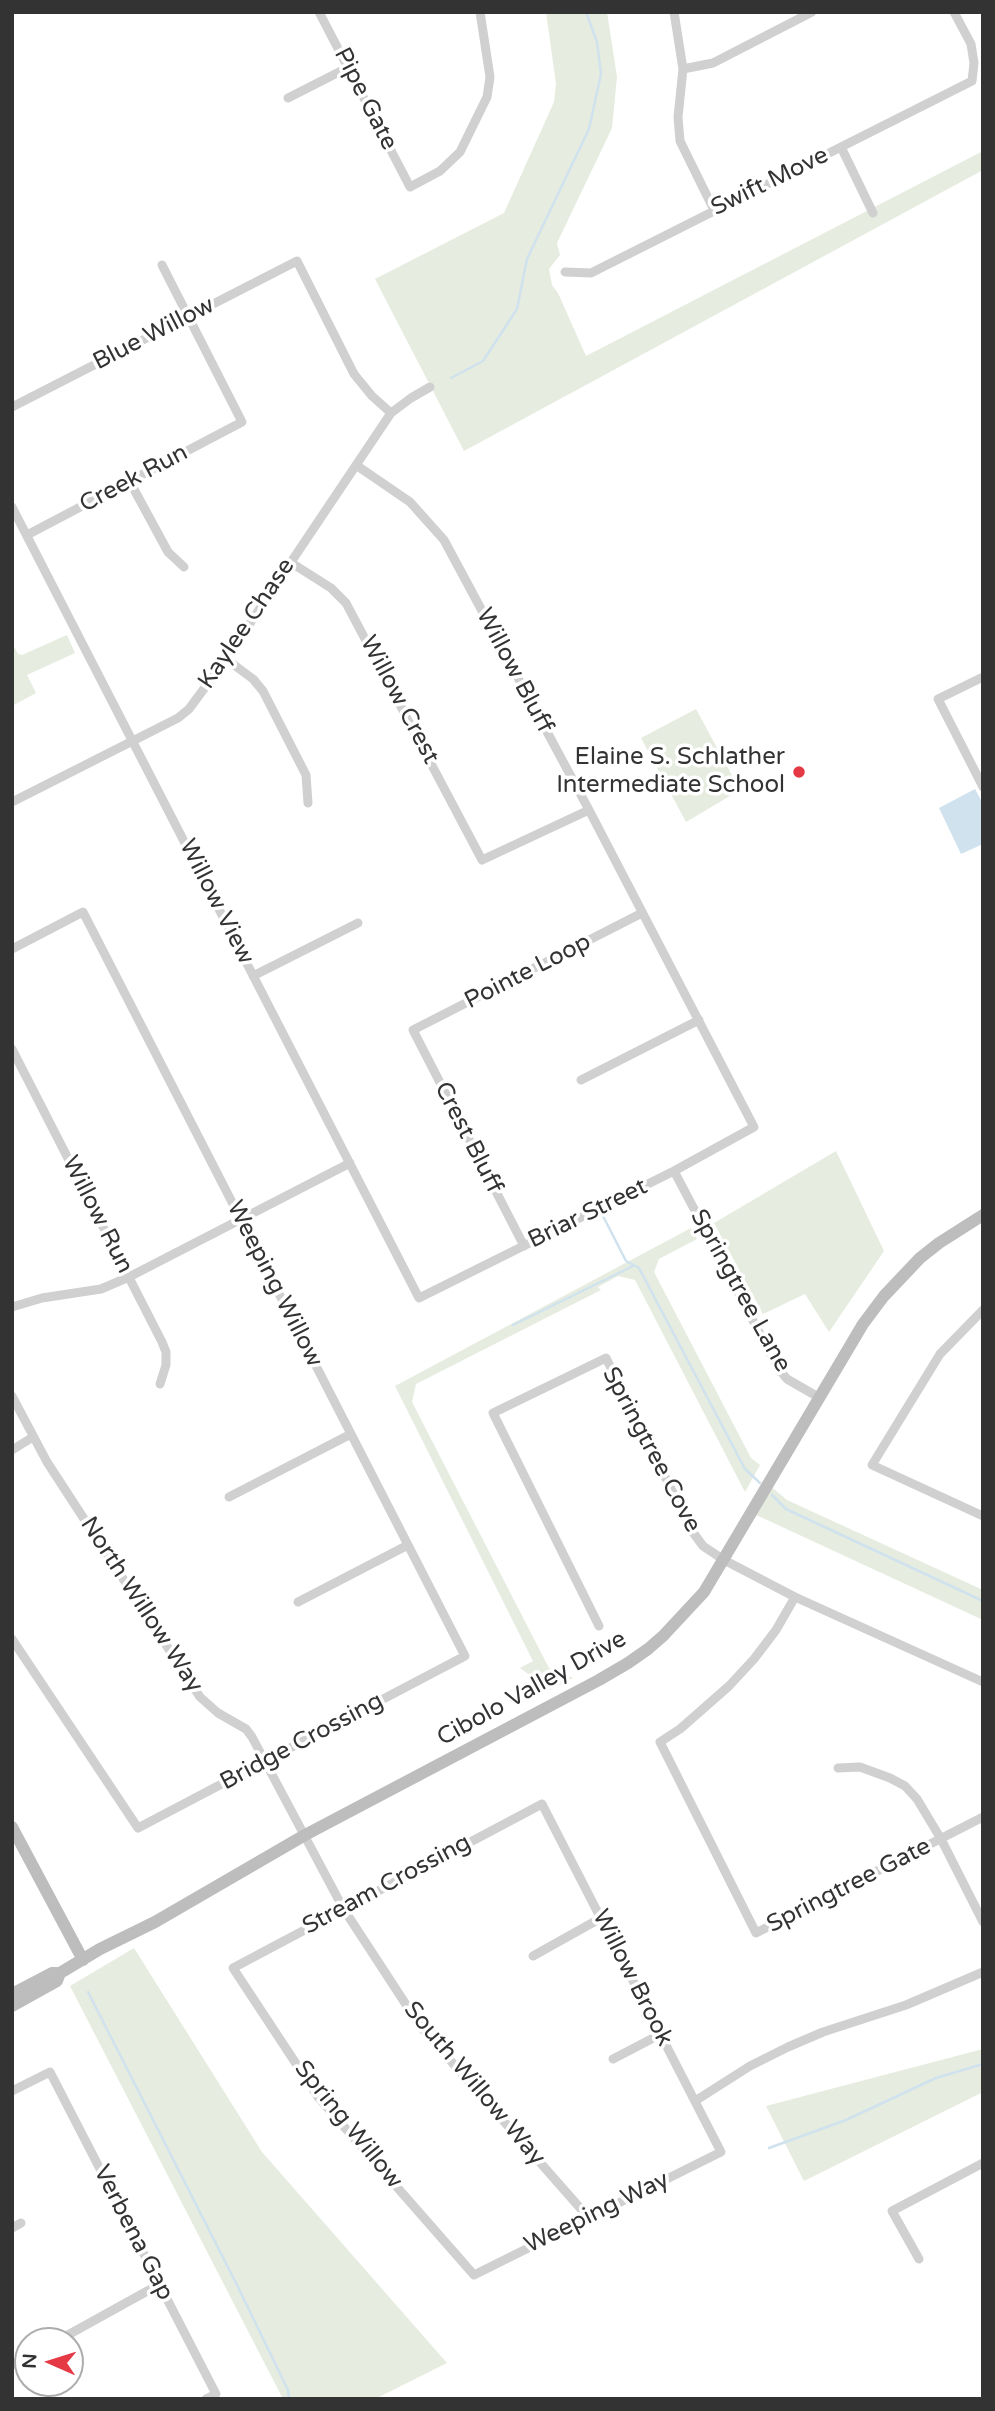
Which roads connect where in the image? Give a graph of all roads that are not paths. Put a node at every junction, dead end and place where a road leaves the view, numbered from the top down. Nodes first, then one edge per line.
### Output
1 (319, 12) edge
2 (480, 12) edge
3 (674, 12) edge
4 (812, 12) edge
5 (954, 12) edge
6 (349, 68) junction
7 (683, 68) junction
8 (288, 98) dead end
9 (841, 147) junction
10 (714, 210) junction
11 (873, 213) dead end
12 (162, 265) dead end
13 (565, 272) dead end
14 (188, 316) junction
15 (430, 387) dead end
16 (12, 407) edge
17 (391, 413) junction
18 (356, 465) junction
19 (130, 482) junction
20 (12, 507) edge
21 (26, 535) junction
22 (290, 562) junction
23 (184, 567) dead end
24 (226, 659) junction
25 (983, 677) edge
26 (133, 741) junction
27 (983, 787) edge
28 (12, 802) edge
29 (308, 803) dead end
30 (589, 810) junction
31 (642, 913) junction
32 (358, 923) dead end
33 (12, 949) edge
34 (253, 976) junction
35 (699, 1020) junction
36 (413, 1030) joint
37 (12, 1049) edge
38 (580, 1080) dead end
39 (754, 1128) joint
40 (350, 1163) junction
41 (674, 1171) junction
42 (983, 1215) edge
43 (241, 1220) junction
44 (524, 1246) junction
45 (129, 1277) junction
46 (419, 1298) joint
47 (12, 1307) edge
48 (983, 1310) edge
49 (160, 1384) dead end
50 (12, 1396) edge
51 (820, 1398) junction
52 (351, 1434) junction
53 (33, 1437) junction
54 (12, 1450) edge
55 (229, 1497) dead end
56 (983, 1516) edge
57 (408, 1545) junction
58 (724, 1560) junction
59 (795, 1597) junction
60 (298, 1602) dead end
61 (599, 1626) dead end
62 (12, 1639) edge
63 (465, 1656) joint
64 (983, 1682) edge
65 (266, 1761) junction
66 (838, 1768) dead end
67 (541, 1804) joint
68 (983, 1817) edge
69 (12, 1827) edge
70 (305, 1835) junction
71 (941, 1839) junction
72 (343, 1908) junction
73 (601, 1918) junction
74 (983, 1922) edge
75 (533, 1956) dead end
76 (83, 1960) junction
77 (233, 1968) joint
78 (983, 1972) edge
79 (60, 1973) junction
80 (12, 1994) edge
81 (12, 2006) edge
82 (661, 2034) junction
83 (613, 2059) dead end
84 (12, 2091) edge
85 (695, 2101) junction
86 (721, 2152) joint
87 (983, 2163) edge
88 (589, 2217) junction
89 (919, 2259) dead end
90 (474, 2274) joint
91 (160, 2284) junction
92 (82, 2327) edge
93 (206, 2399) edge

1 - 6 street, Pipe Gate
2 - 6 street, Pipe Gate
3 - 7 street
4 - 7 street
5 - 9 street, Swift Move
6 - 8 street
7 - 10 street
9 - 10 street, Swift Move
9 - 11 street
10 - 13 street, Swift Move
12 - 14 street
14 - 16 street, Blue Willow
14 - 17 street, Blue Willow
14 - 19 street, Creek Run
15 - 17 street, Kaylee Chase
17 - 18 street, Kaylee Chase
18 - 22 street, Kaylee Chase
18 - 30 street, Willow Bluff
19 - 21 street, Creek Run
19 - 23 street
20 - 21 street, Willow View
21 - 26 street, Willow View
22 - 24 street, Kaylee Chase
22 - 30 street, Willow Crest
24 - 26 street, Kaylee Chase
24 - 29 street
25 - 27 street
26 - 28 street, Kaylee Chase
26 - 34 street, Willow View
30 - 31 street, Willow Bluff
31 - 35 street, Willow Bluff
31 - 36 street, Pointe Loop
32 - 34 street
33 - 43 street, Weeping Willow
34 - 40 street, Willow View
35 - 38 street
35 - 39 street, Willow Bluff
36 - 44 street, Crest Bluff
37 - 45 street, Willow Run
39 - 41 street, Briar Street
40 - 43 street
40 - 46 street, Willow View
41 - 44 street, Briar Street
41 - 51 street, Springtree Lane
42 - 51 main road, Cibolo Valley Drive
43 - 45 street
43 - 52 street, Weeping Willow
44 - 46 street, Briar Street
45 - 47 street
45 - 49 street, Willow Run
48 - 56 street
50 - 53 street, North Willow Way
51 - 58 main road, Cibolo Valley Drive
52 - 55 street
52 - 57 street, Weeping Willow
53 - 54 street
53 - 65 street, North Willow Way
57 - 60 street
57 - 63 street, Weeping Willow
58 - 59 street, Springtree Cove
58 - 61 street, Springtree Cove
58 - 70 main road, Cibolo Valley Drive
59 - 64 street, Springtree Cove
59 - 71 street, Springtree Gate
62 - 65 street, Bridge Crossing
63 - 65 street, Bridge Crossing
65 - 70 street, North Willow Way
66 - 71 street
67 - 72 street, Stream Crossing
67 - 73 street, Willow Brook
68 - 71 street, Springtree Gate
69 - 76 main road
70 - 72 street, South Willow Way
70 - 76 main road, Cibolo Valley Drive
71 - 74 street
72 - 77 street, Stream Crossing
72 - 88 street, South Willow Way
73 - 75 street
73 - 82 street, Willow Brook
76 - 79 main road, Cibolo Valley Drive
77 - 90 street, Spring Willow
78 - 85 street
79 - 80 main road, Cibolo Valley Drive
79 - 81 main road, Cibolo Valley Drive
82 - 83 street
82 - 85 street, Willow Brook
84 - 91 street, Verbena Gap
85 - 86 street, Willow Brook
86 - 88 street, Weeping Way
87 - 89 street
88 - 90 street, Weeping Way
91 - 92 street
91 - 93 street, Verbena Gap

